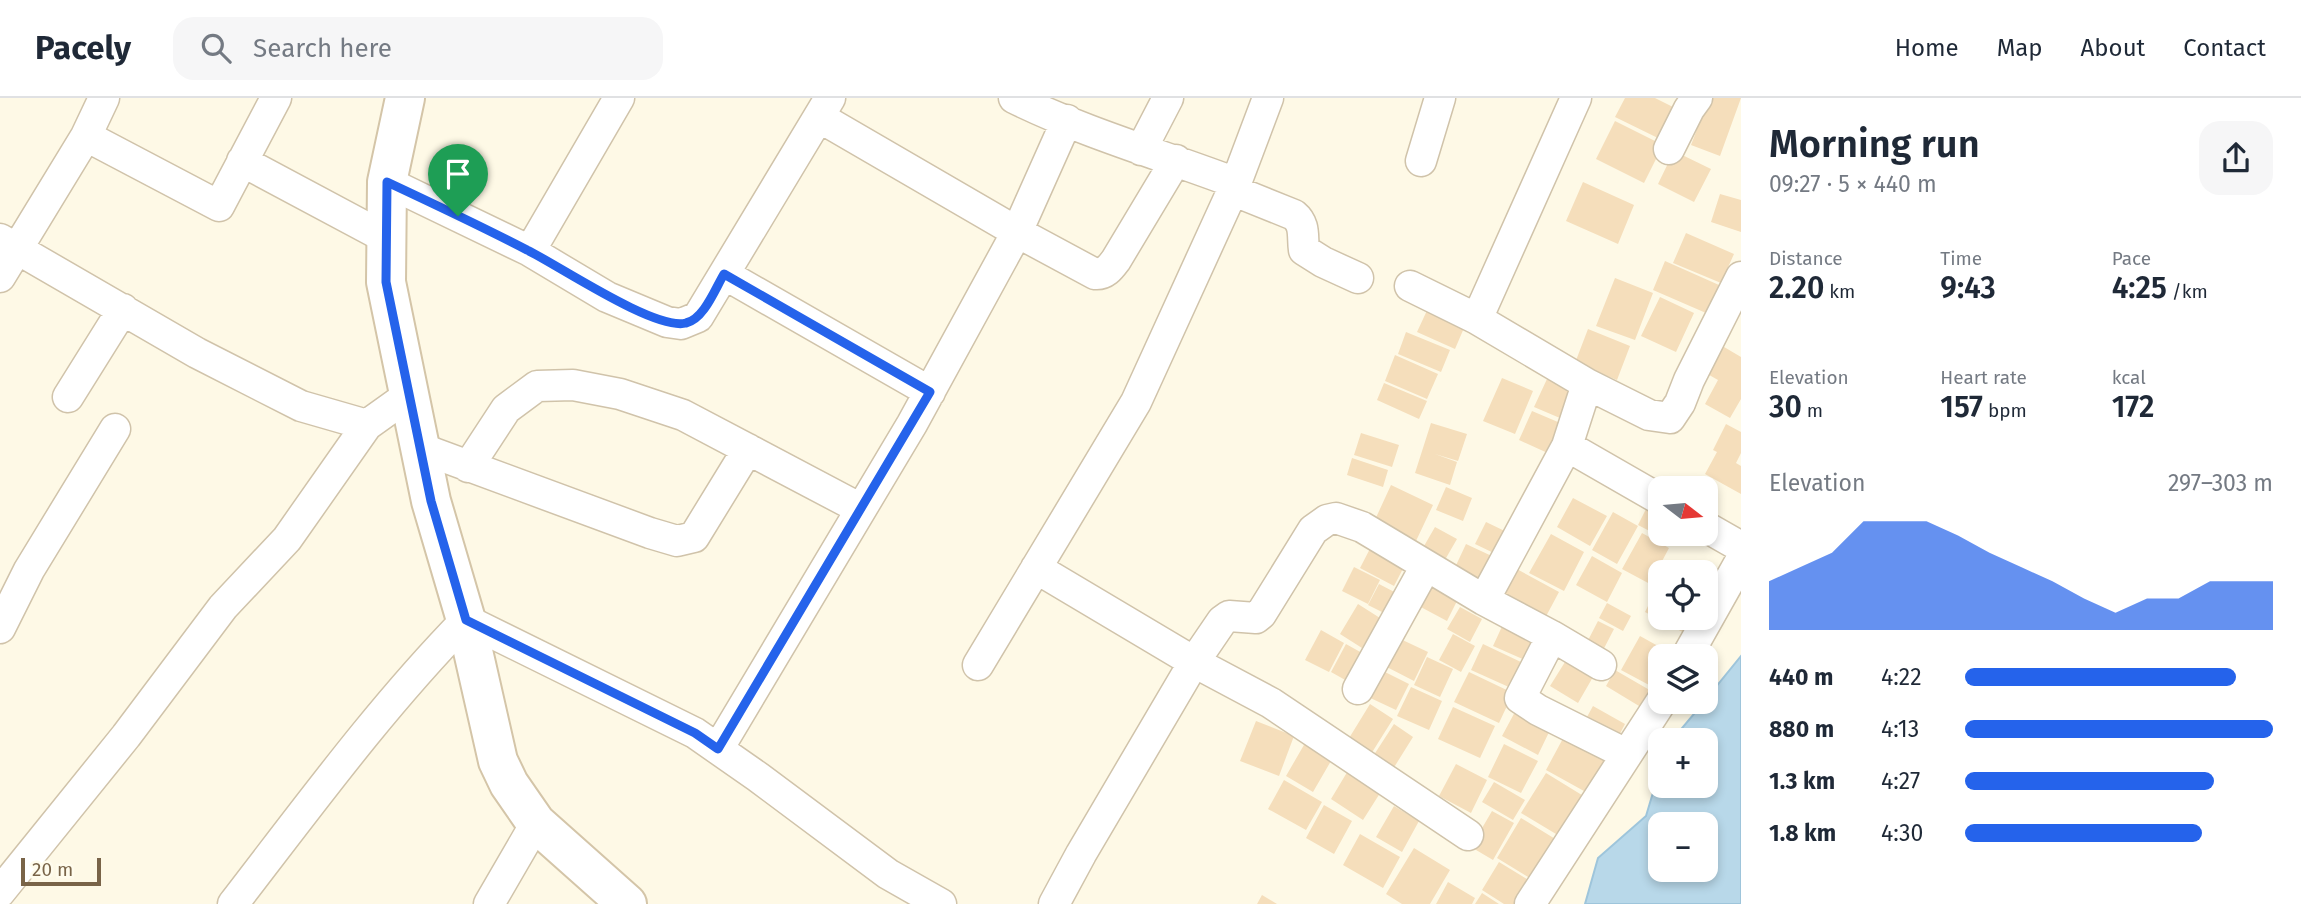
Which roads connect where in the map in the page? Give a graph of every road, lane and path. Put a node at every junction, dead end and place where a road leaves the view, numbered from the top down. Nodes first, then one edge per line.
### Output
1 (104, 98) edge
2 (276, 98) edge
3 (405, 98) edge
4 (618, 98) edge
5 (1016, 98) edge
6 (1168, 98) edge
7 (1268, 98) edge
8 (1440, 98) edge
9 (1576, 98) edge
10 (1697, 98) edge
11 (825, 107) edge
12 (1067, 120) junction
13 (86, 135) junction
14 (1669, 149) dead end
15 (1141, 150) junction
16 (1176, 160) junction
17 (242, 161) junction
18 (1421, 162) dead end
19 (387, 182) junction
20 (1234, 186) junction
21 (1017, 232) junction
22 (386, 239) junction
23 (8, 244) edge
24 (530, 251) junction
25 (724, 274) junction
26 (0, 277) edge
27 (1741, 277) edge
28 (1358, 278) dead end
29 (1410, 286) dead end
30 (123, 309) junction
31 (1477, 319) junction
32 (1587, 384) junction
33 (930, 392) junction
34 (408, 395) junction
35 (68, 397) dead end
36 (367, 425) junction
37 (115, 429) dead end
38 (1567, 446) junction
39 (420, 448) junction
40 (748, 449) junction
41 (468, 467) junction
42 (1648, 493) edge
43 (861, 509) junction
44 (1718, 534) edge
45 (1741, 547) edge
46 (1741, 560) edge
47 (1426, 566) junction
48 (1037, 568) junction
49 (1484, 600) junction
50 (466, 620) junction
51 (0, 628) edge
52 (1552, 636) junction
53 (1694, 644) edge
54 (1194, 662) junction
55 (978, 665) dead end
56 (1601, 665) dead end
57 (1358, 689) dead end
58 (1653, 714) edge
59 (718, 749) junction
60 (1626, 754) junction
61 (536, 822) junction
62 (1468, 835) dead end
63 (0, 892) edge
64 (626, 903) edge
65 (233, 904) edge
66 (489, 904) edge
67 (941, 904) edge
68 (1054, 904) edge
69 (1530, 904) edge

1 - 13 street
2 - 17 street
3 - 19 street
4 - 24 street
5 - 12 street
6 - 15 street
7 - 20 street
8 - 18 street
9 - 31 street
10 - 14 street
11 - 21 street
11 - 25 street
12 - 15 street
12 - 21 street
13 - 17 street
13 - 23 street
15 - 16 street
16 - 20 street
16 - 21 street
17 - 22 street
19 - 22 street
19 - 24 street
20 - 28 street
20 - 48 street
21 - 33 street
22 - 34 street
23 - 26 street
23 - 30 street
24 - 25 street
25 - 33 street
27 - 32 street
29 - 31 street
30 - 35 street
30 - 36 street
31 - 32 street
32 - 38 street
33 - 43 street
34 - 36 street
34 - 39 street
36 - 63 street
37 - 51 street
38 - 42 street
38 - 49 street
39 - 41 street
39 - 50 street
40 - 41 street
40 - 41 street
40 - 43 street
43 - 59 street
44 - 45 street
46 - 53 street
47 - 49 street
47 - 54 street
47 - 57 street
48 - 54 street
48 - 55 street
49 - 52 street
50 - 59 street
50 - 61 street
50 - 65 street
52 - 56 street
52 - 60 street
54 - 62 street
54 - 68 street
58 - 60 street
59 - 67 street
60 - 69 street
61 - 64 street
61 - 66 street

